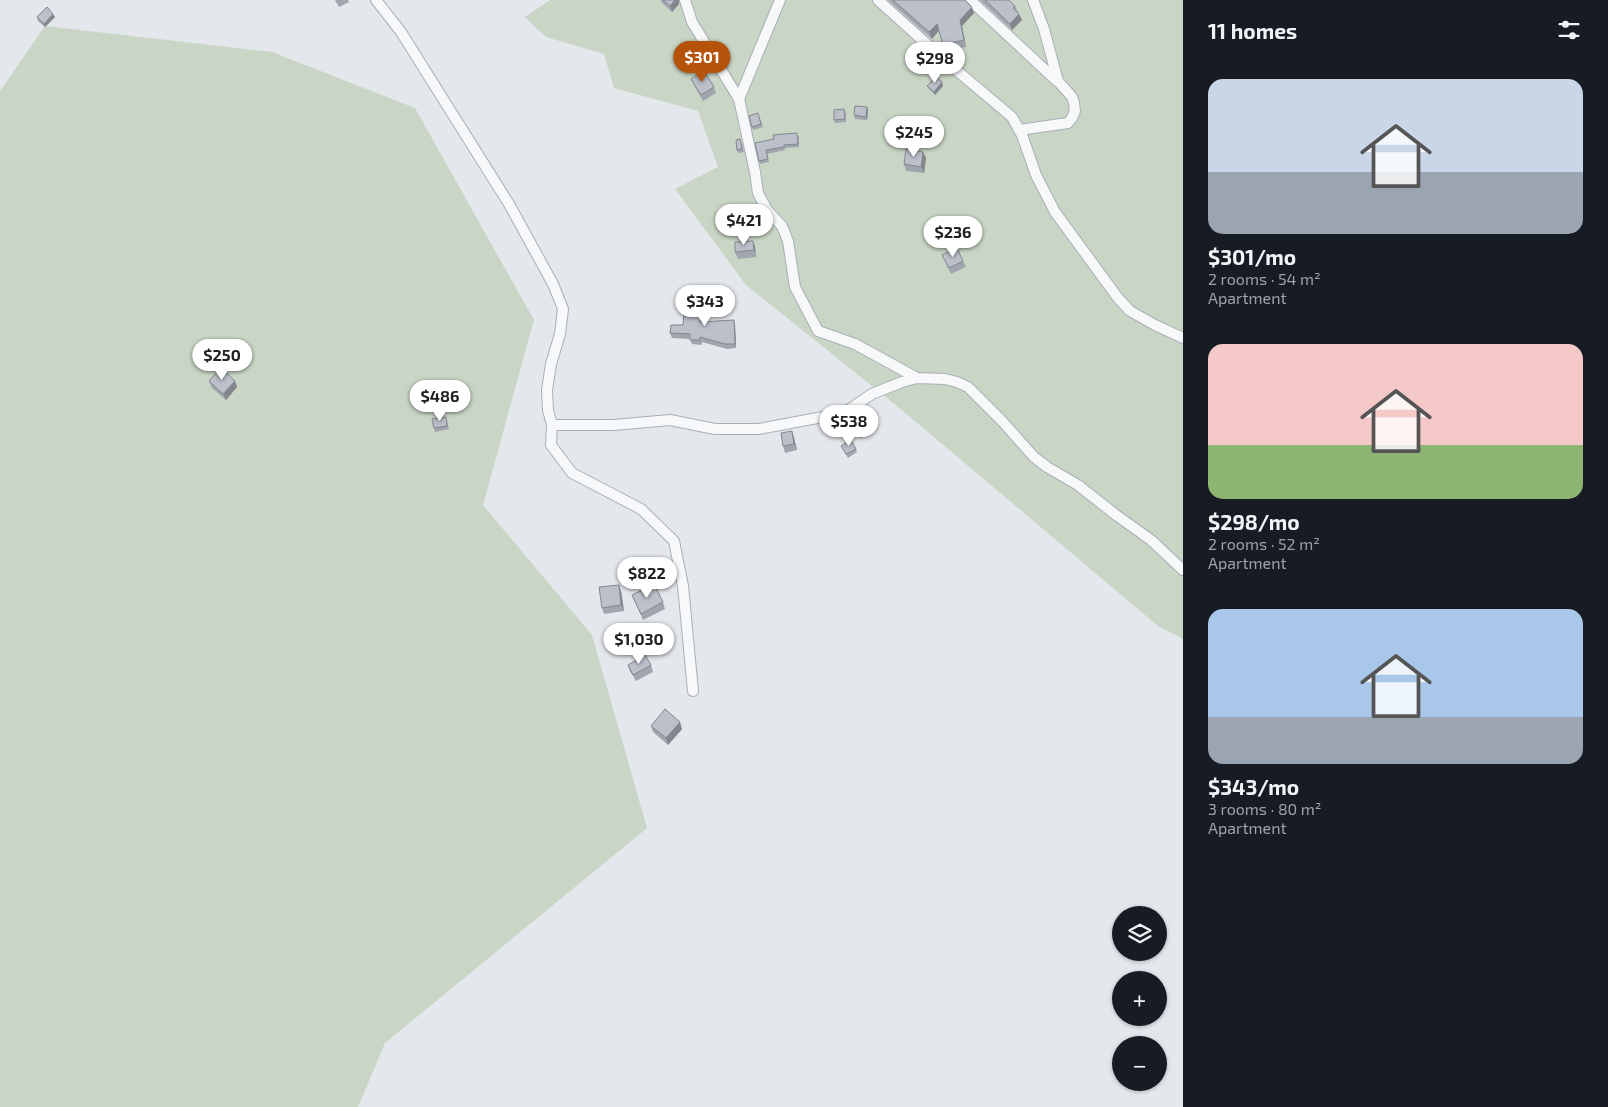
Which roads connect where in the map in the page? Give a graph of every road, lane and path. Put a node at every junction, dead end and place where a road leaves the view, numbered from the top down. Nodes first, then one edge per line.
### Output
1 (376, 0) edge
2 (686, 0) edge
3 (780, 0) edge
4 (878, 0) edge
5 (970, 0) edge
6 (1033, 0) edge
7 (1058, 81) junction
8 (739, 99) junction
9 (1019, 130) junction
10 (1183, 338) edge
11 (917, 378) junction
12 (552, 425) junction
13 (1183, 570) edge
14 (693, 691) dead end

1 - 12 street
2 - 8 street
3 - 8 street
4 - 9 street
5 - 7 street
6 - 7 street
7 - 9 street
8 - 11 street
9 - 10 street
11 - 12 street
11 - 13 street
12 - 14 street

